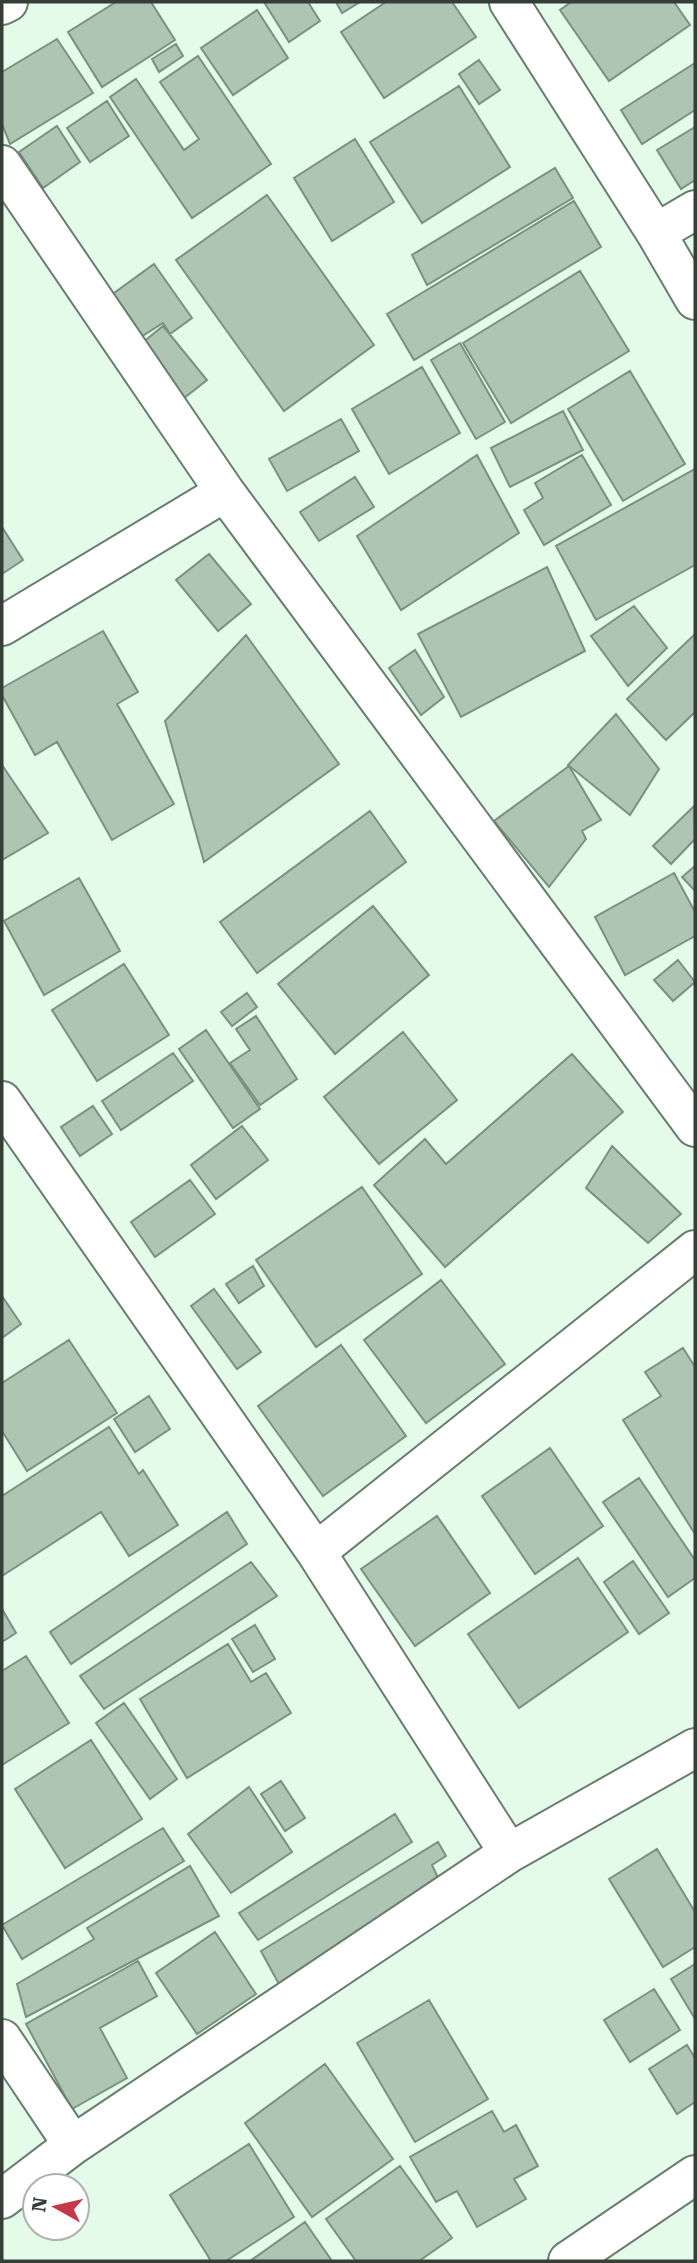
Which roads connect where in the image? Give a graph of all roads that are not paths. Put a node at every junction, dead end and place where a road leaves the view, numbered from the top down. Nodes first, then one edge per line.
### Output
1 (8, 2) edge
2 (509, 2) edge
3 (2, 5) edge
4 (2, 166) edge
5 (695, 210) edge
6 (656, 233) junction
7 (695, 300) edge
8 (225, 492) junction
9 (2, 626) edge
10 (2, 1101) edge
11 (695, 1126) edge
12 (695, 1250) edge
13 (316, 1552) junction
14 (695, 1748) edge
15 (509, 1853) junction
16 (2, 2039) edge
17 (73, 2145) junction
18 (695, 2175) edge
19 (2, 2199) edge
20 (568, 2261) edge

1 - 3 street
2 - 6 street
4 - 8 street
5 - 6 street
6 - 7 street
8 - 9 street
8 - 11 street
10 - 13 street
12 - 13 street
13 - 15 street
14 - 15 street
15 - 17 street
16 - 17 street
17 - 19 street
18 - 20 street

